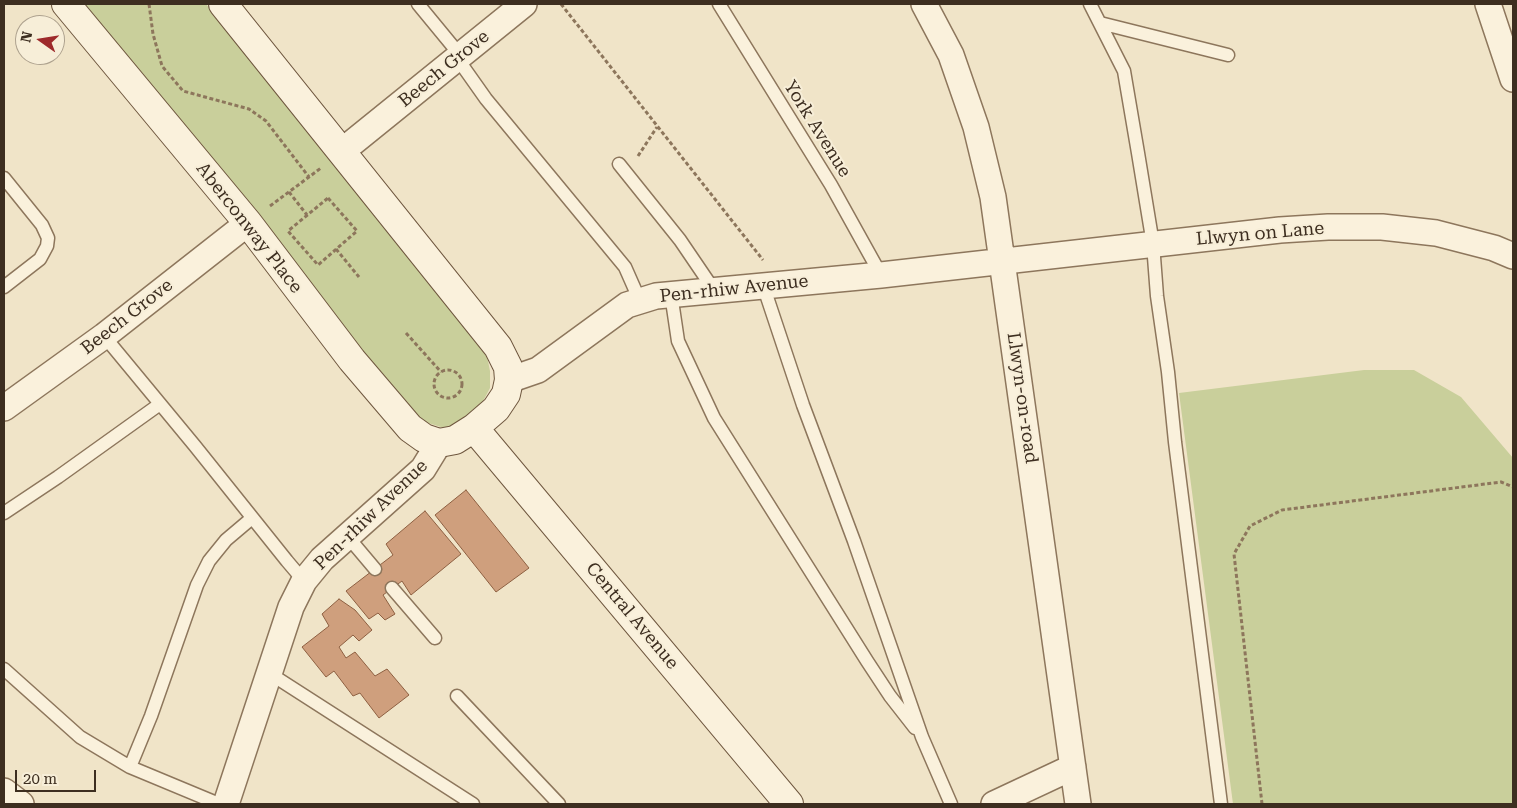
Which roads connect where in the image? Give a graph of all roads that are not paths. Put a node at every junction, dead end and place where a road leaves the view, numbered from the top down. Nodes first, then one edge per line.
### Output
1 (66, 4) edge
2 (223, 4) edge
3 (418, 4) edge
4 (524, 4) edge
5 (719, 4) edge
6 (924, 4) edge
7 (1090, 4) edge
8 (1488, 4) edge
9 (1100, 23) junction
10 (1228, 55) dead end
11 (459, 57) junction
12 (1513, 78) edge
13 (341, 152) junction
14 (623, 169) road end
15 (4, 178) edge
16 (248, 223) junction
17 (1153, 244) junction
18 (1513, 256) edge
19 (1003, 261) junction
20 (881, 275) junction
21 (773, 285) junction
22 (4, 287) edge
23 (714, 290) junction
24 (671, 294) junction
25 (640, 301) junction
26 (104, 336) junction
27 (509, 380) junction
28 (160, 404) junction
29 (4, 408) edge
30 (474, 428) junction
31 (439, 443) junction
32 (4, 513) edge
33 (252, 518) junction
34 (348, 536) junction
35 (375, 569) dead end
36 (304, 581) junction
37 (392, 588) dead end
38 (435, 638) dead end
39 (4, 669) edge
40 (269, 673) junction
41 (457, 696) dead end
42 (922, 737) junction
43 (130, 767) junction
44 (1073, 767) junction
45 (4, 792) edge
46 (21, 804) edge
47 (219, 804) edge
48 (226, 804) edge
49 (473, 804) edge
50 (559, 804) edge
51 (789, 804) edge
52 (951, 804) edge
53 (994, 804) edge
54 (1078, 804) edge
55 (1221, 804) edge

1 - 16 street, Aberconway Place
2 - 13 street
3 - 11 lane
4 - 11 street, Beech Grove
5 - 20 lane, York Avenue
6 - 19 street, Llwyn-on-road
7 - 9 lane
8 - 12 street
9 - 10 lane
9 - 17 lane
11 - 13 street, Beech Grove
11 - 25 lane
13 - 27 street
14 - 23 lane
15 - 22 lane
16 - 26 street, Beech Grove
16 - 31 street, Aberconway Place
17 - 18 street, Llwyn on Lane
17 - 19 street, Llwyn on Lane
17 - 55 lane
19 - 20 street, Pen-rhiw Avenue
19 - 44 street, Llwyn-on-road
20 - 21 street, Pen-rhiw Avenue
21 - 23 street, Pen-rhiw Avenue
21 - 42 lane
23 - 24 street, Pen-rhiw Avenue
24 - 25 street, Pen-rhiw Avenue
24 - 42 lane
25 - 27 street, Pen-rhiw Avenue
26 - 28 lane
26 - 29 street, Beech Grove
27 - 30 street, Pen-rhiw Avenue
28 - 32 lane
28 - 33 lane
30 - 31 street, Pen-rhiw Avenue
30 - 51 street, Central Avenue
31 - 34 street, Pen-rhiw Avenue
33 - 36 lane
33 - 43 lane
34 - 35 lane
34 - 36 street, Pen-rhiw Avenue
36 - 40 street, Pen-rhiw Avenue
37 - 38 lane
39 - 43 lane
40 - 48 street, Pen-rhiw Avenue
40 - 49 lane
41 - 50 lane
42 - 52 lane
43 - 47 lane
44 - 53 street
44 - 54 street, Llwyn-on-road
45 - 46 street

